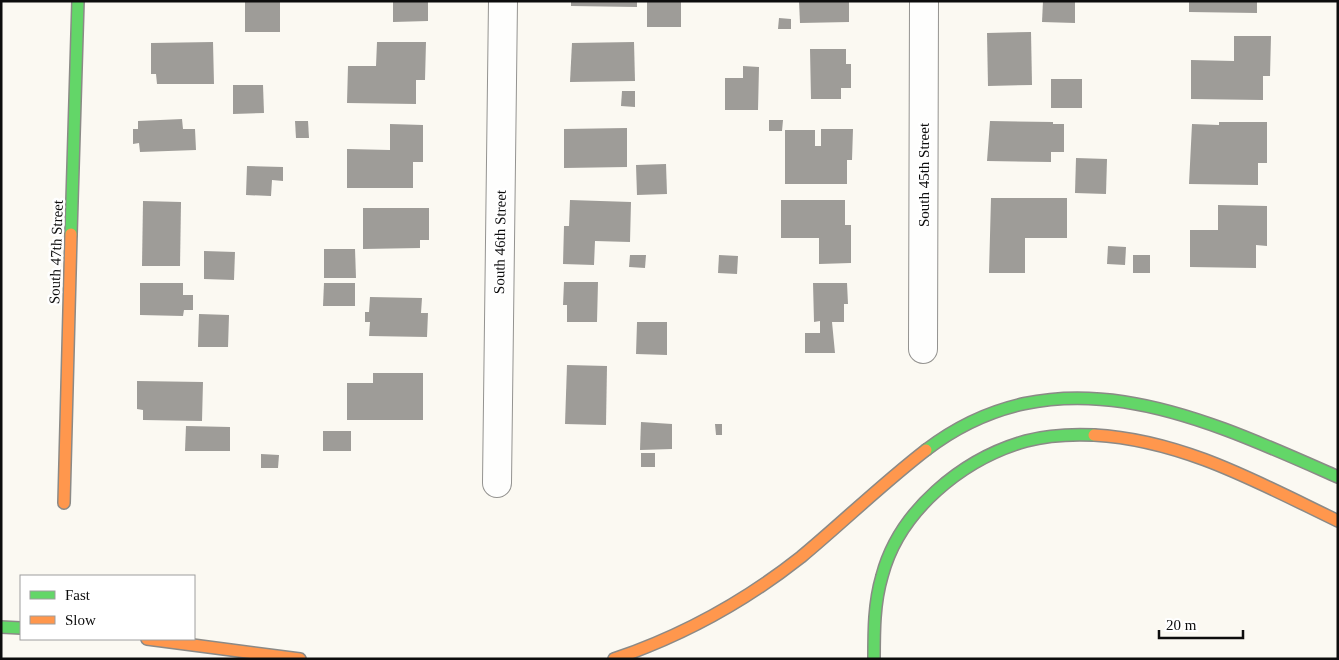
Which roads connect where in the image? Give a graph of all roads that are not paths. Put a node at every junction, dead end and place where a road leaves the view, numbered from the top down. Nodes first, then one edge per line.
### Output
1 (78, 1) edge
2 (503, 1) edge
3 (924, 1) edge
4 (923, 349) dead end
5 (1338, 477) edge
6 (497, 483) dead end
7 (64, 503) dead end
8 (1338, 521) edge
9 (1, 627) edge
10 (20, 628) edge
11 (155, 640) edge
12 (300, 659) edge
13 (614, 659) edge
14 (874, 659) edge

1 - 7 main road, South 47th Street
2 - 6 street, South 46th Street
3 - 4 street, South 45th Street
5 - 13 main road
8 - 14 main road
9 - 10 main road
11 - 12 main road

